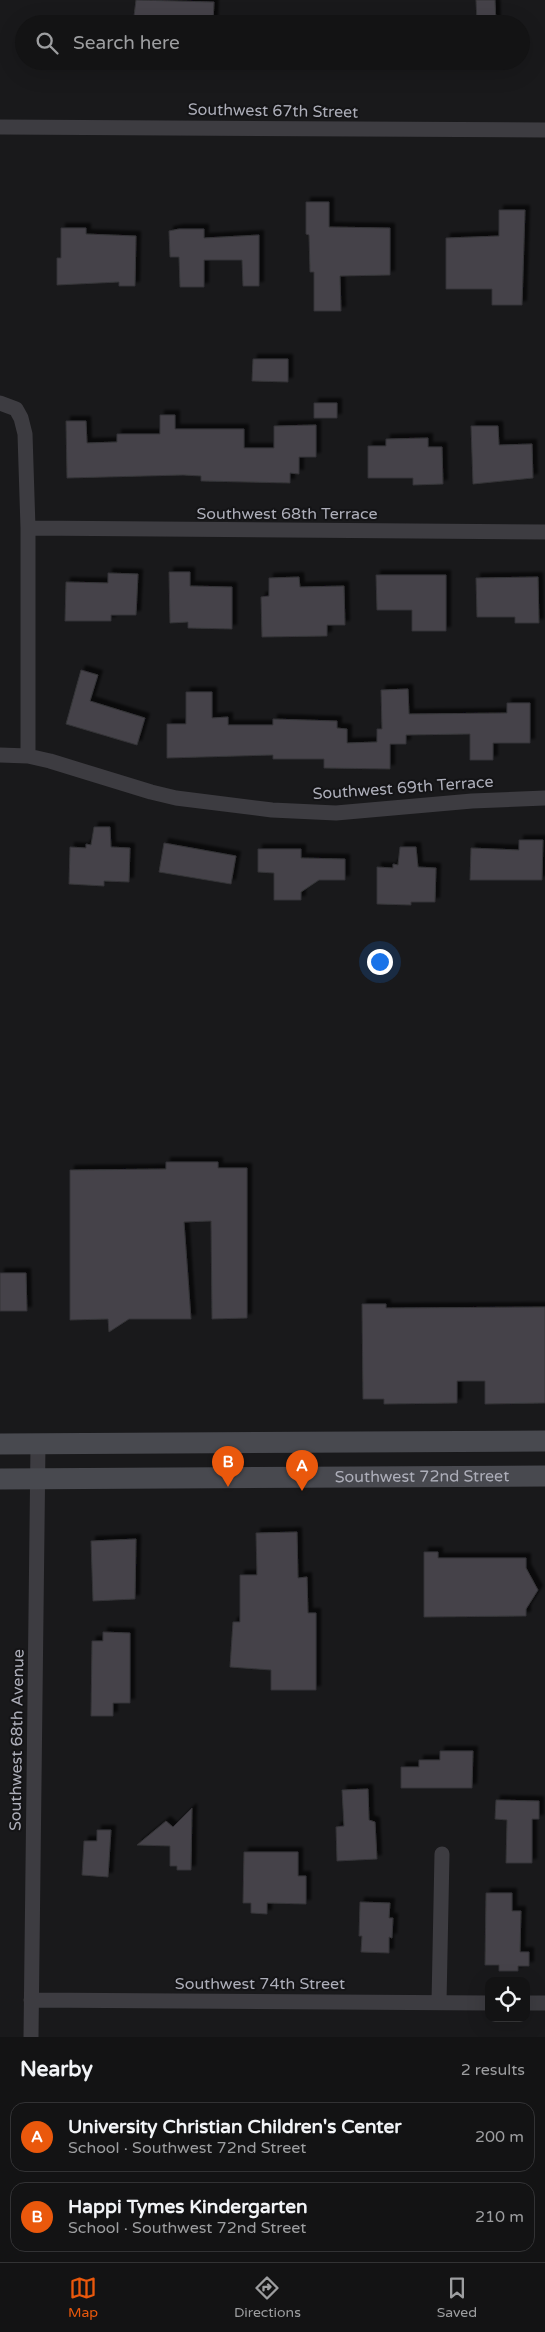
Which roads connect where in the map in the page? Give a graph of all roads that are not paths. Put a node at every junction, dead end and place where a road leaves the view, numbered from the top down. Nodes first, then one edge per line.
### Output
1 (0, 127) edge
2 (545, 130) edge
3 (0, 403) edge
4 (28, 528) junction
5 (545, 532) edge
6 (0, 755) edge
7 (28, 756) junction
8 (545, 798) edge
9 (545, 1441) edge
10 (0, 1444) edge
11 (38, 1444) junction
12 (545, 1476) edge
13 (0, 1479) edge
14 (38, 1479) junction
15 (442, 1854) dead end
16 (32, 2000) junction
17 (440, 2002) junction
18 (485, 2003) edge
19 (530, 2003) edge
20 (545, 2003) edge
21 (31, 2037) edge

1 - 2 street, Southwest 67th Street
3 - 4 street
4 - 5 street, Southwest 68th Terrace
4 - 7 street
6 - 7 street, Southwest 69th Terrace
7 - 8 street, Southwest 69th Terrace
9 - 11 main road
10 - 11 main road
11 - 14 street, Southwest 68th Avenue
12 - 14 main road, Southwest 72nd Street
13 - 14 main road, Southwest 72nd Street
14 - 16 street, Southwest 68th Avenue
15 - 17 street
16 - 17 street, Southwest 74th Street
16 - 21 street, Southwest 68th Avenue
17 - 18 street, Southwest 74th Street
19 - 20 street

